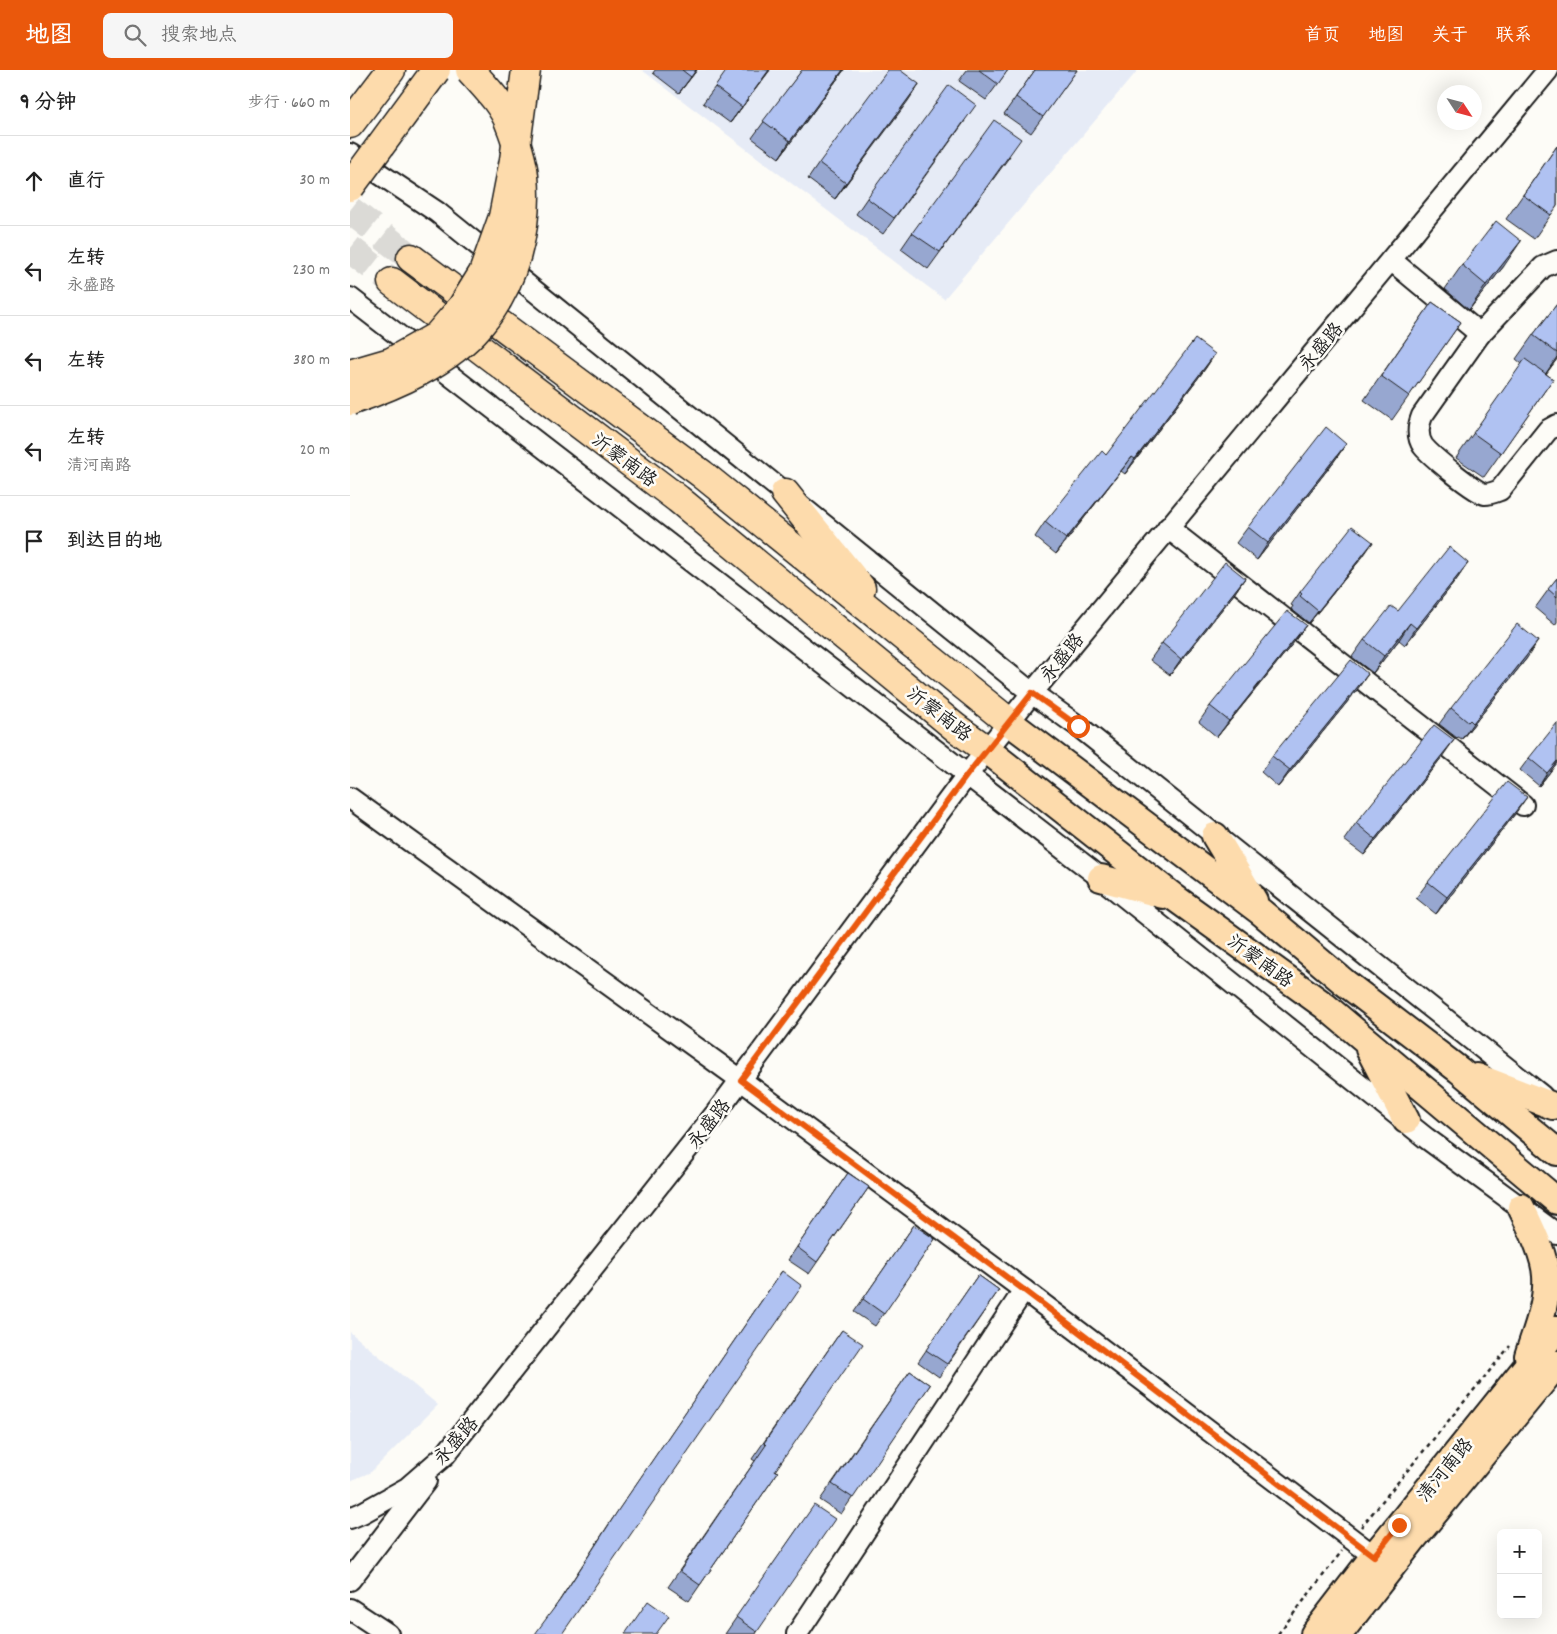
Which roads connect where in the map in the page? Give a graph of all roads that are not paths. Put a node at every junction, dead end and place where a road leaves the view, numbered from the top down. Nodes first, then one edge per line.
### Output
1 (367, 70) edge
2 (378, 70) edge
3 (391, 70) edge
4 (430, 70) edge
5 (436, 70) edge
6 (470, 70) edge
7 (526, 70) edge
8 (1548, 70) edge
9 (350, 93) edge
10 (350, 107) edge
11 (350, 124) edge
12 (354, 165) edge
13 (350, 186) edge
14 (411, 258) tunnel mouth
15 (1391, 260) junction
16 (1557, 261) edge
17 (392, 282) tunnel mouth
18 (350, 298) edge
19 (1480, 334) junction
20 (350, 374) edge
21 (350, 401) edge
22 (1557, 425) edge
23 (785, 493) junction
24 (1168, 528) junction
25 (895, 630) junction
26 (1032, 693) junction
27 (1009, 722) junction
28 (987, 750) junction
29 (967, 775) junction
30 (350, 798) edge
31 (1523, 805) edge
32 (1215, 836) junction
33 (1102, 878) junction
34 (1175, 898) junction
35 (1260, 912) junction
36 (1363, 1037) junction
37 (1459, 1070) junction
38 (741, 1080) junction
39 (1555, 1107) edge
40 (1406, 1120) junction
41 (1557, 1152) edge
42 (1557, 1201) edge
43 (1521, 1207) junction
44 (1557, 1234) edge
45 (1024, 1290) junction
46 (1557, 1329) edge
47 (1557, 1364) edge
48 (1525, 1369) junction
49 (1557, 1379) edge
50 (1523, 1405) junction
51 (445, 1455) junction
52 (350, 1518) edge
53 (1374, 1556) junction
54 (350, 1580) edge
55 (350, 1609) edge
56 (388, 1634) edge
57 (797, 1634) edge
58 (1314, 1634) edge
59 (1339, 1634) edge

1 - 9 highway
2 - 10 main road
3 - 11 highway
4 - 12 main road
5 - 13 highway, bridge
6 - 21 highway, bridge
7 - 20 highway, bridge
8 - 15 street, 永盛路
12 - 23 street
14 - 25 highway, 沂蒙南路
15 - 19 street
15 - 24 street, 永盛路
16 - 19 street
17 - 28 highway, 沂蒙南路
18 - 29 street
19 - 22 street
23 - 25 highway
23 - 26 street
24 - 26 street, 永盛路
24 - 31 street
25 - 27 highway, 沂蒙南路
26 - 27 street, 永盛路
26 - 32 street
27 - 28 street, 永盛路
27 - 35 main road, 沂蒙南路
28 - 29 street, 永盛路
28 - 34 main road, 沂蒙南路
29 - 33 street
29 - 38 street, 永盛路
30 - 38 street
32 - 35 main road
32 - 39 street
33 - 34 main road
33 - 40 street
34 - 36 main road, 沂蒙南路
35 - 37 main road, 沂蒙南路
36 - 40 main road
36 - 42 main road, 沂蒙南路
37 - 39 main road
37 - 41 main road, 沂蒙南路
38 - 45 street
38 - 51 street, 永盛路
40 - 43 street
43 - 44 street
43 - 48 main road
45 - 53 street
45 - 57 street
46 - 48 main road, 清河南路
47 - 50 main road, 清河南路
48 - 53 main road, 清河南路
49 - 50 main road
50 - 59 main road, 清河南路
51 - 52 street, 永盛路
51 - 54 street
53 - 58 main road, 清河南路
55 - 56 street

